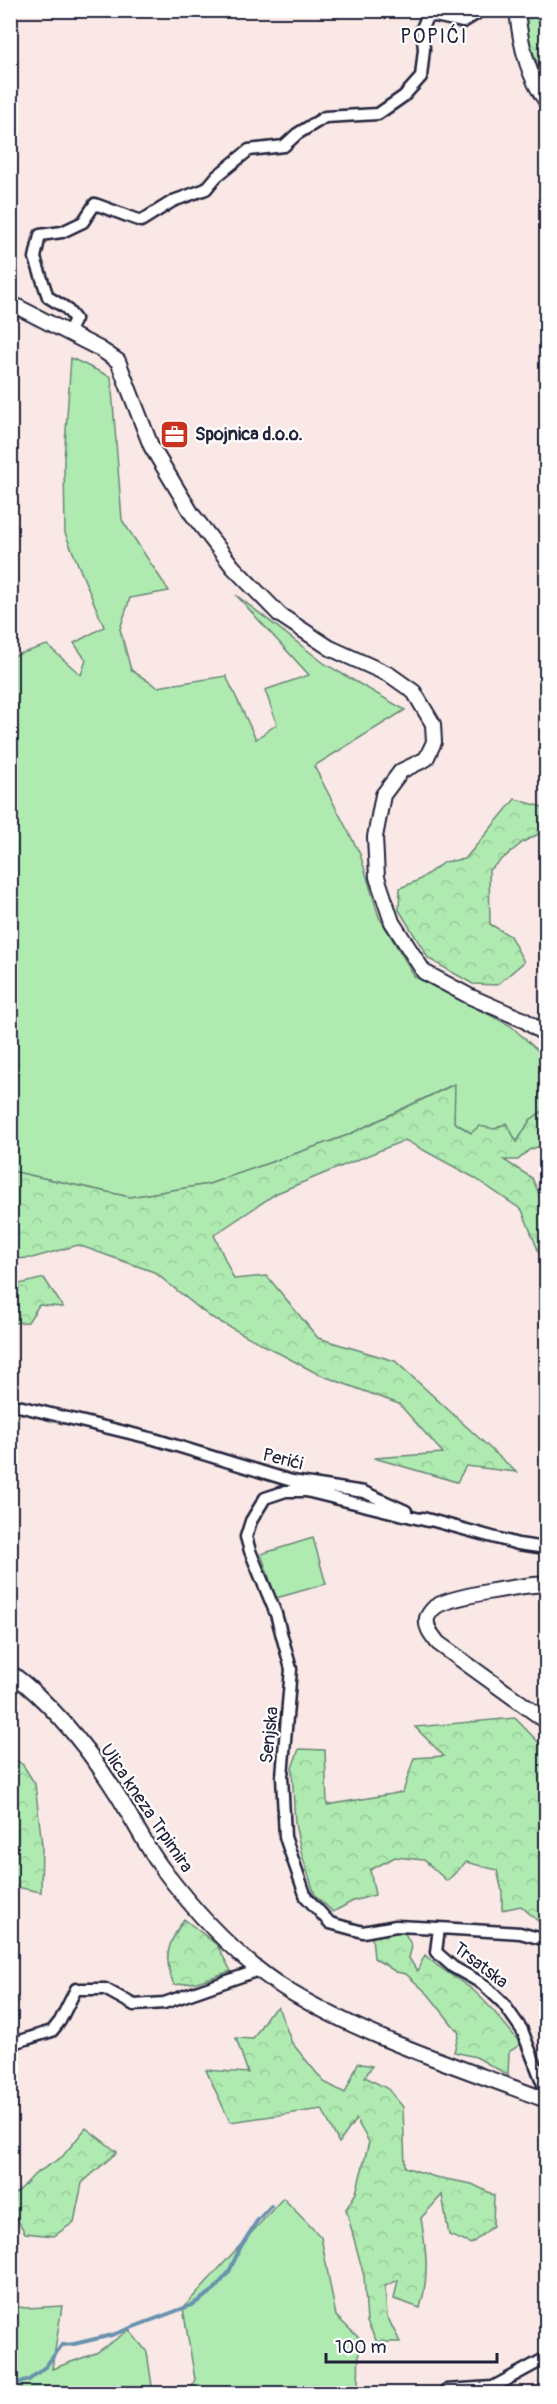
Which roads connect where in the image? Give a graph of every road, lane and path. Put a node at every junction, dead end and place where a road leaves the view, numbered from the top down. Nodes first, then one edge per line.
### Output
1 (478, 10) edge
2 (517, 10) edge
3 (546, 101) edge
4 (10, 303) edge
5 (68, 333) junction
6 (546, 1035) edge
7 (10, 1404) edge
8 (428, 1521) junction
9 (546, 1548) edge
10 (546, 1584) edge
11 (10, 1672) edge
12 (546, 1721) edge
13 (439, 1928) junction
14 (546, 1940) edge
15 (259, 1970) junction
16 (10, 2044) edge
17 (546, 2091) edge
18 (546, 2100) edge
19 (546, 2358) edge
20 (446, 2390) dead end

1 - 5 street
2 - 3 street
4 - 5 street
5 - 6 street
7 - 8 street, Perići
8 - 9 street, Perići
8 - 13 street, Senjska
10 - 12 street
11 - 15 street, Ulica kneza Trpimira
13 - 14 street, Senjska
13 - 17 street, Trsatska
15 - 16 street
15 - 18 street, Ulica kneza Trpimira
19 - 20 street

